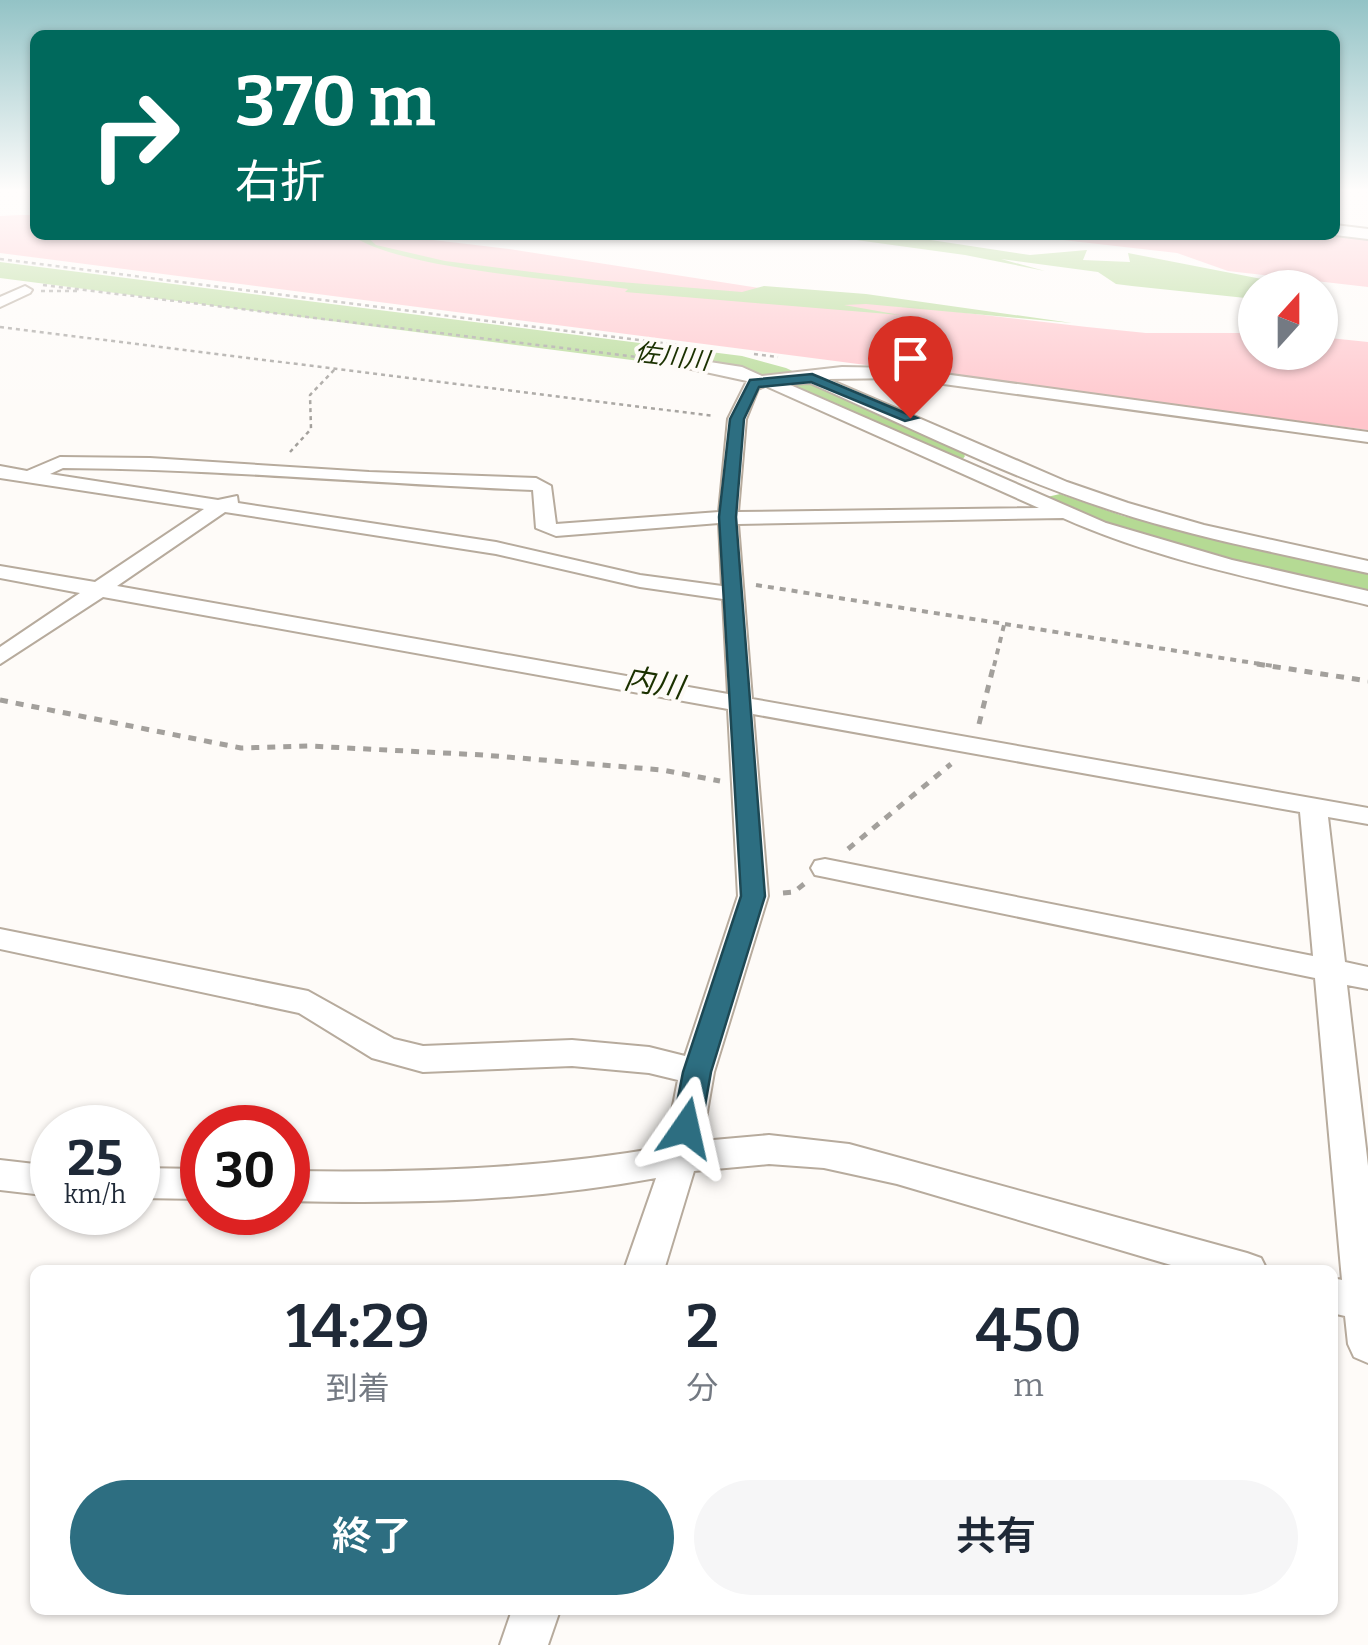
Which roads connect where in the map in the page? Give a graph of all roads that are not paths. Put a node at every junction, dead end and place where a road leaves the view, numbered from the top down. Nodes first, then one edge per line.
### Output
1 (32, 288) road end
2 (0, 304) edge
3 (684, 354) road end
4 (809, 378) junction
5 (767, 381) junction
6 (1368, 437) edge
7 (272, 470) junction
8 (0, 472) edge
9 (31, 476) junction
10 (225, 504) junction
11 (1061, 512) junction
12 (728, 517) junction
13 (1368, 568) edge
14 (0, 572) edge
15 (734, 588) junction
16 (99, 589) junction
17 (1368, 598) edge
18 (0, 657) edge
19 (740, 705) junction
20 (1313, 806) junction
21 (1368, 816) edge
22 (825, 868) road end
23 (0, 939) edge
24 (1327, 969) junction
25 (1368, 978) edge
26 (697, 1072) junction
27 (681, 1156) junction
28 (0, 1175) edge
29 (30, 1178) edge
30 (310, 1186) edge
31 (646, 1265) edge
32 (1229, 1265) edge
33 (1355, 1301) edge
34 (1368, 1344) edge
35 (534, 1615) edge
36 (524, 1645) edge

1 - 2 street
3 - 5 street
4 - 5 street
4 - 6 street
4 - 13 street
5 - 11 street
5 - 12 street
7 - 9 street
7 - 10 street
7 - 12 street
8 - 9 street
9 - 10 street
10 - 15 street
10 - 16 street
11 - 12 street
11 - 17 street
12 - 15 street
14 - 16 street
15 - 19 street
16 - 18 street
16 - 19 street
19 - 20 street
19 - 26 street
20 - 21 street
20 - 24 street
22 - 24 street
23 - 26 street
24 - 25 street
24 - 33 street
26 - 27 street
27 - 30 street
27 - 31 street
27 - 32 street
28 - 29 street
33 - 34 street
35 - 36 street

